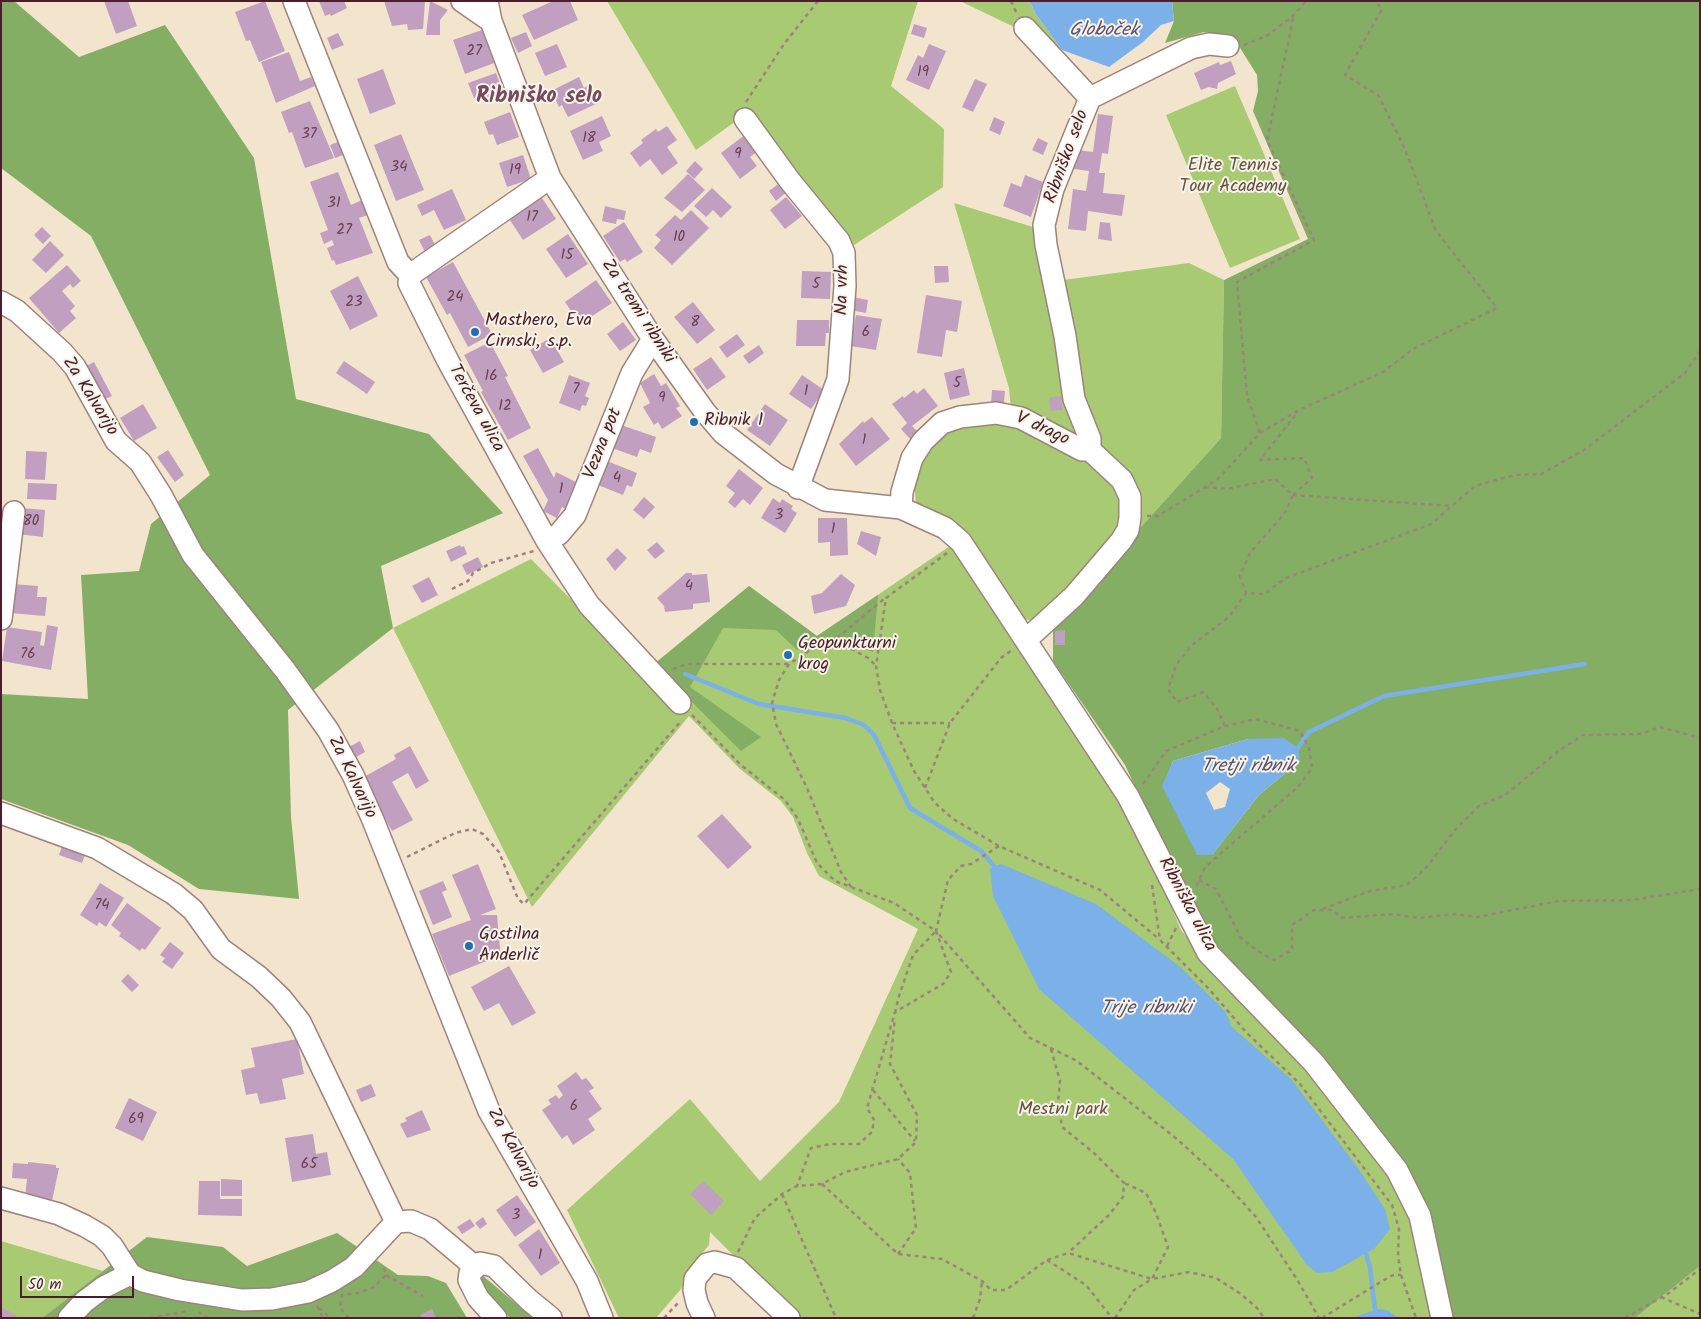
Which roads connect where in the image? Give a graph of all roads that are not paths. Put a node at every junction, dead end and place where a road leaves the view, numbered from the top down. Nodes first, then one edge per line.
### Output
1 (294, 1) edge
2 (462, 1) edge
3 (489, 11) edge
4 (1025, 28) dead end
5 (1228, 46) road end
6 (1090, 98) junction
7 (744, 119) road end
8 (550, 178) junction
9 (410, 274) junction
10 (1, 302) edge
11 (653, 339) junction
12 (1090, 450) junction
13 (798, 488) junction
14 (901, 508) junction
15 (14, 512) dead end
16 (547, 541) junction
17 (1, 619) edge
18 (1027, 639) junction
19 (683, 710) road end
20 (1, 813) edge
21 (1, 1198) edge
22 (396, 1222) junction
23 (474, 1266) junction
24 (130, 1274) junction
25 (69, 1318) edge
26 (496, 1318) edge
27 (550, 1318) edge
28 (602, 1318) edge
29 (704, 1318) edge
30 (789, 1318) edge
31 (1442, 1318) edge

1 - 9 street, Terčeva ulica
2 - 3 street
3 - 8 street, Za tremi ribniki
4 - 6 street
5 - 6 street, Ribniško selo
6 - 12 street, Ribniško selo
7 - 13 street, Na vrh
8 - 9 street
8 - 11 street, Za tremi ribniki
9 - 16 street, Terčeva ulica
10 - 28 street, Za Kalvarijo
11 - 13 street, Za tremi ribniki
11 - 16 street, Vezna pot
12 - 14 street, V drago
12 - 18 street
13 - 14 street, Za tremi ribniki
14 - 18 street, Ribniška ulica
15 - 17 street
16 - 19 street, Terčeva ulica
18 - 31 street, Ribniška ulica
20 - 22 street
21 - 24 street
22 - 23 street
22 - 24 street
23 - 26 street
23 - 27 street
24 - 25 street
29 - 30 street

